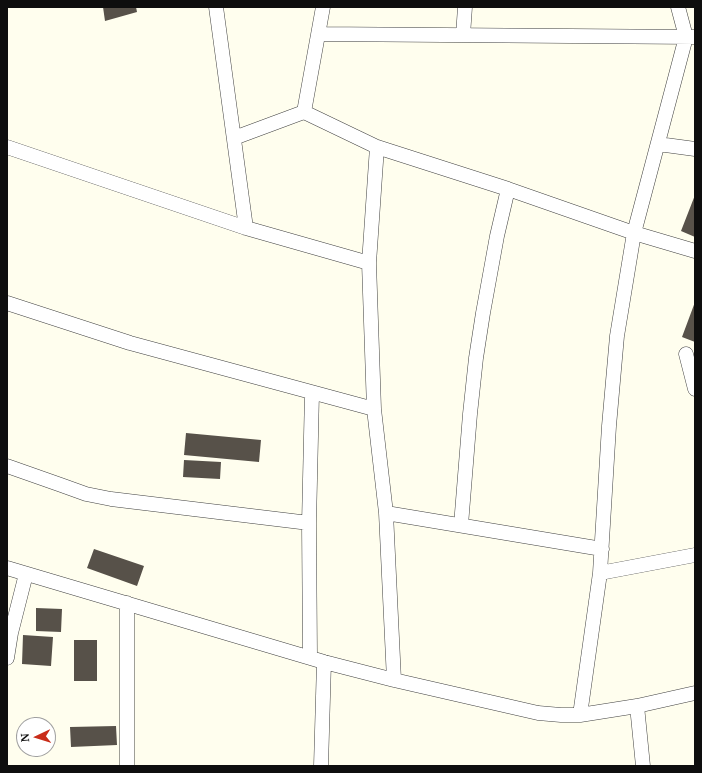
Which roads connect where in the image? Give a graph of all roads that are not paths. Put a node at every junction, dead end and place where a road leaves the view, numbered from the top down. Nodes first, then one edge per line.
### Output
1 (216, 7) edge
2 (323, 7) edge
3 (465, 7) edge
4 (678, 7) edge
5 (318, 34) junction
6 (463, 35) junction
7 (690, 37) edge
8 (304, 112) junction
9 (234, 138) junction
10 (658, 144) junction
11 (7, 147) edge
12 (377, 147) junction
13 (695, 149) edge
14 (508, 189) junction
15 (246, 228) junction
16 (634, 234) junction
17 (695, 251) edge
18 (369, 263) junction
19 (7, 303) edge
20 (686, 354) dead end
21 (695, 389) edge
22 (312, 393) junction
23 (374, 409) junction
24 (7, 466) edge
25 (386, 513) junction
26 (310, 523) junction
27 (461, 525) junction
28 (602, 549) junction
29 (695, 555) edge
30 (7, 568) edge
31 (600, 573) junction
32 (26, 574) junction
33 (127, 603) junction
34 (9, 632) edge
35 (310, 657) junction
36 (7, 658) edge
37 (324, 662) junction
38 (394, 680) junction
39 (695, 694) edge
40 (637, 706) junction
41 (580, 715) junction
42 (127, 766) edge
43 (321, 766) edge
44 (643, 766) edge

1 - 9 street
2 - 5 street
3 - 6 street
4 - 7 street
5 - 6 street
5 - 8 street
6 - 7 street
7 - 10 street
8 - 9 street
8 - 12 street
9 - 15 street
10 - 13 street
10 - 16 street
11 - 15 street
12 - 14 street
12 - 18 street
14 - 16 street
14 - 27 street
15 - 18 street
16 - 17 street
16 - 28 street
18 - 23 street
19 - 22 street
20 - 21 street
22 - 23 street
22 - 26 street
23 - 25 street
24 - 26 street
25 - 27 street
25 - 38 street
26 - 35 street
27 - 28 street
28 - 31 street
29 - 31 street
30 - 32 street
31 - 41 street
32 - 33 street
32 - 34 street
33 - 35 street
33 - 42 street
34 - 36 street
35 - 37 street
37 - 38 street
37 - 43 street
38 - 41 street
39 - 40 street
40 - 41 street
40 - 44 street

